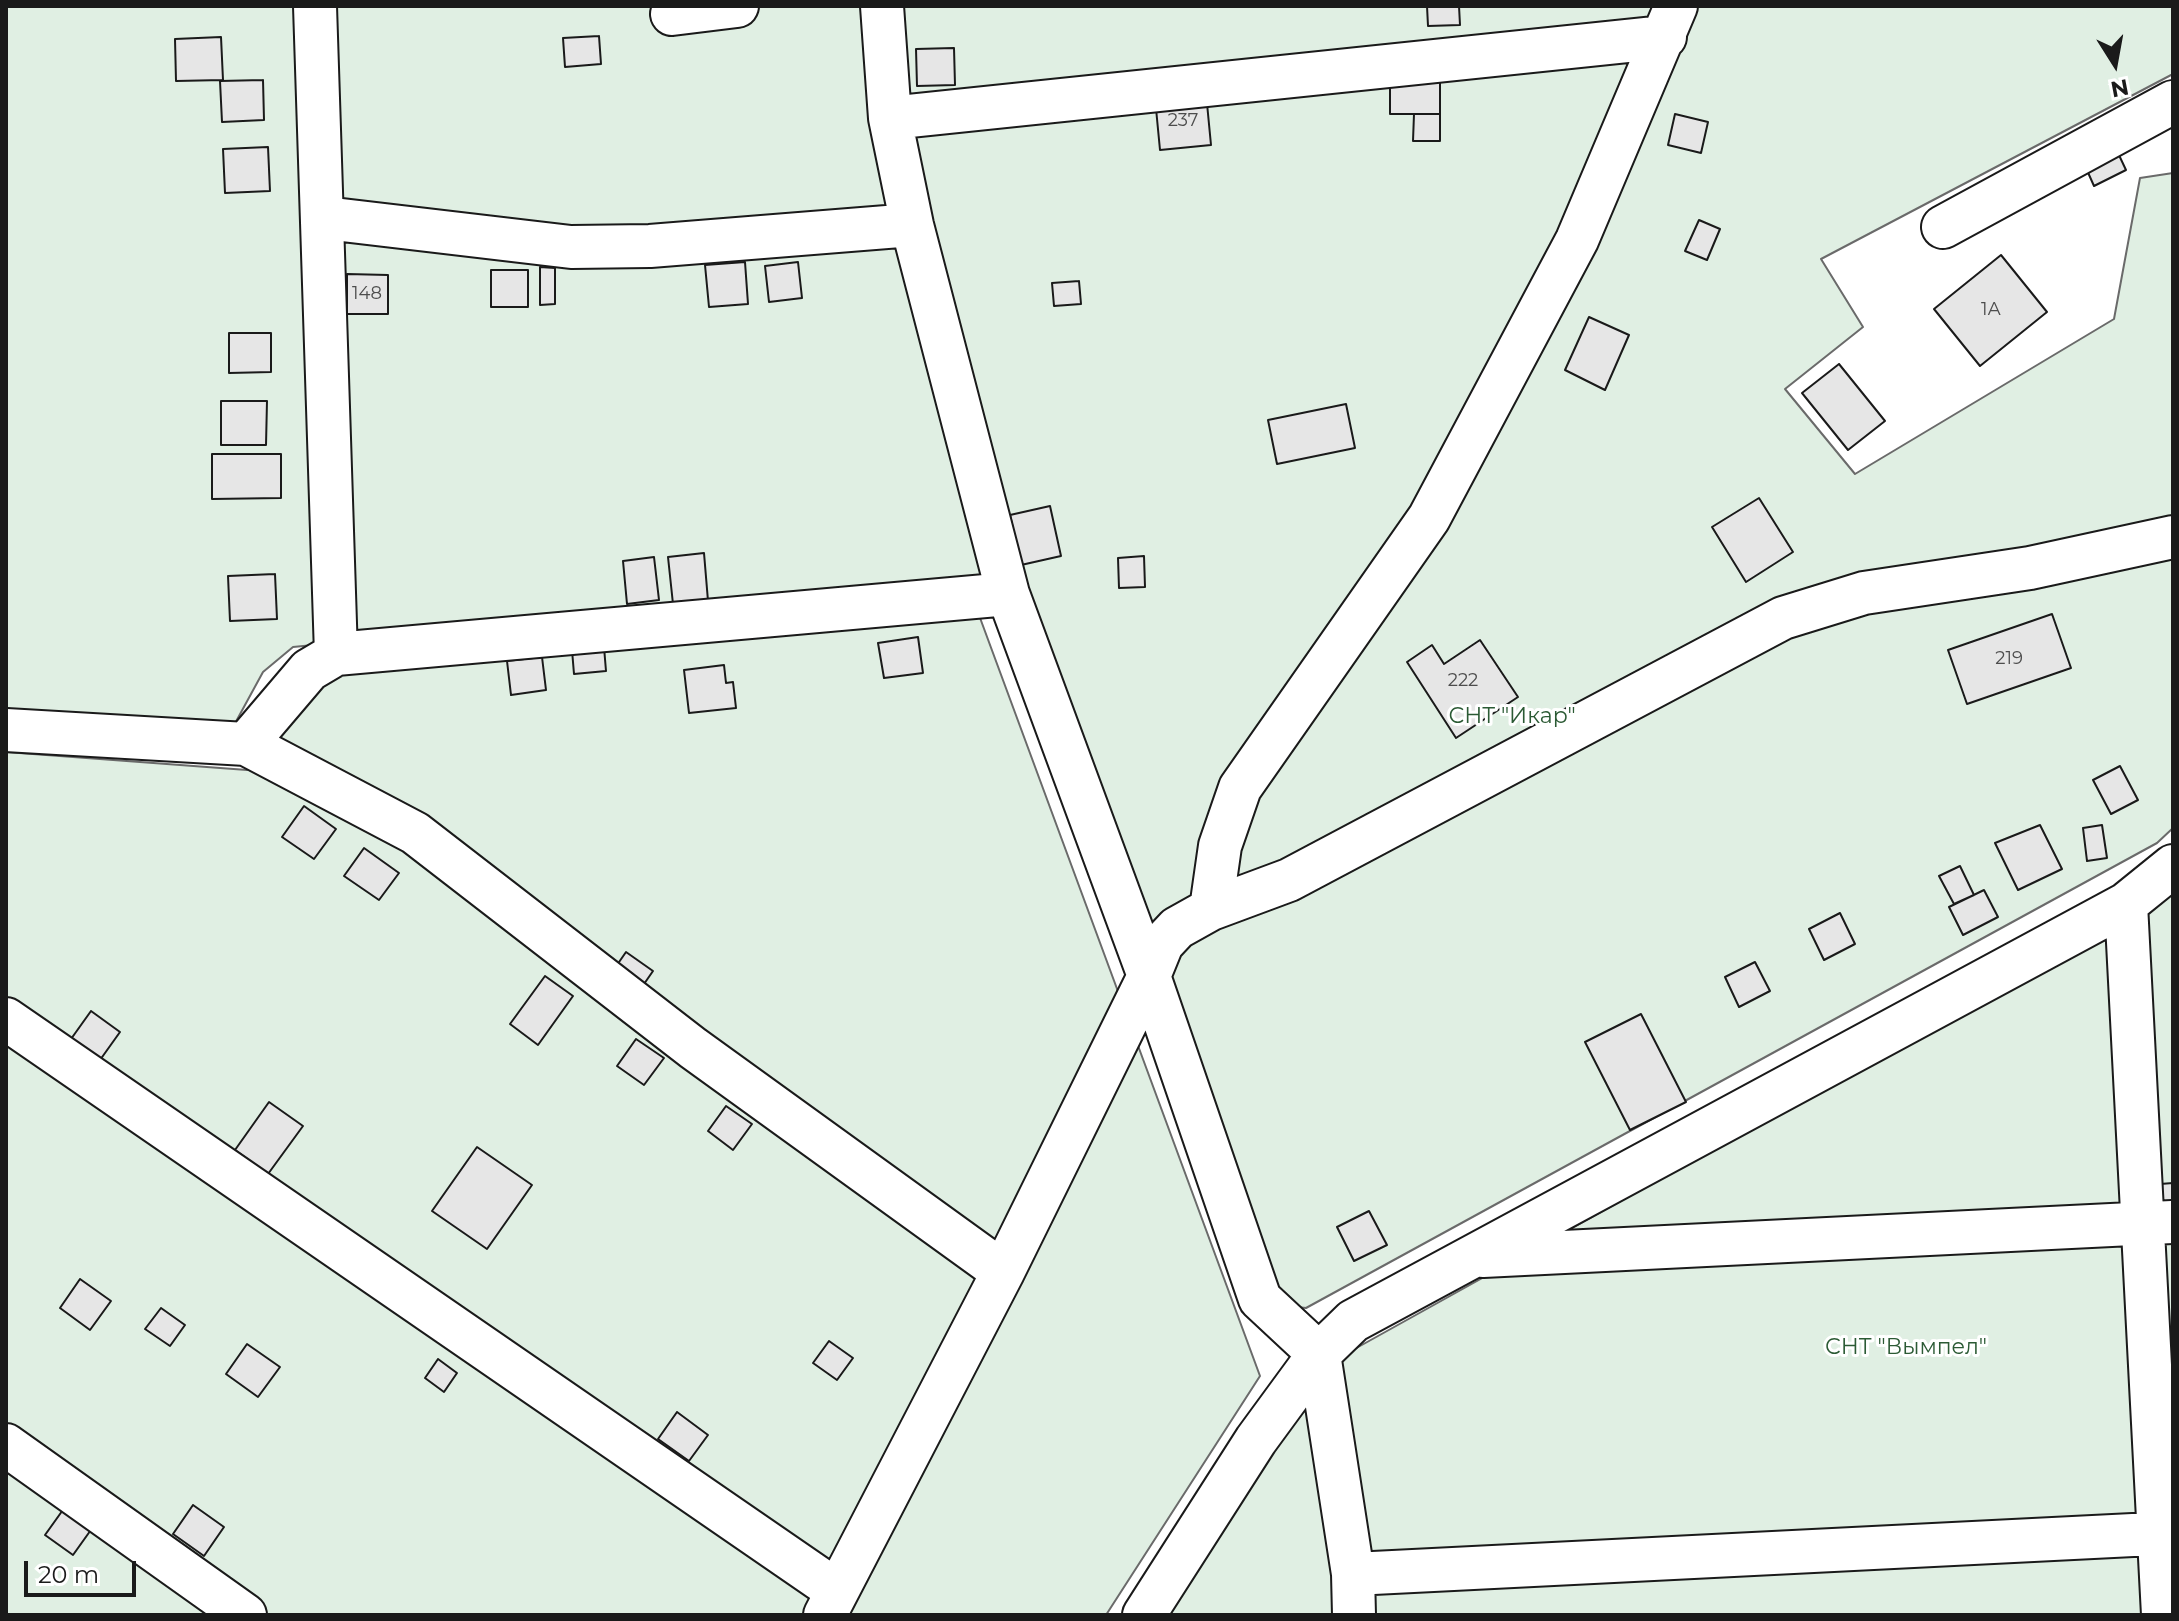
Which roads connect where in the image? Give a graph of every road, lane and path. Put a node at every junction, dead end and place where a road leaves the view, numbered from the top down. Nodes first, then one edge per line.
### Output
1 (315, 6) edge
2 (737, 6) edge
3 (882, 6) edge
4 (672, 14) dead end
5 (1670, 22) edge
6 (2173, 102) edge
7 (890, 118) junction
8 (325, 218) junction
9 (912, 225) junction
10 (1943, 227) dead end
11 (2173, 537) edge
12 (1008, 594) junction
13 (336, 654) junction
14 (6, 730) edge
15 (246, 744) junction
16 (2173, 866) edge
17 (2126, 904) junction
18 (1211, 909) junction
19 (1149, 976) junction
20 (6, 1019) edge
21 (2159, 1223) edge
22 (1474, 1257) junction
23 (1003, 1272) junction
24 (1319, 1354) junction
25 (6, 1445) edge
26 (2166, 1533) edge
27 (1353, 1574) junction
28 (831, 1603) edge
29 (245, 1615) edge
30 (1144, 1615) edge
31 (1354, 1615) edge
32 (2163, 1615) edge

1 - 8 street
2 - 4 street
3 - 7 street
5 - 7 street
5 - 18 street
6 - 10 street
7 - 9 street
8 - 9 street
8 - 13 street
9 - 12 street
11 - 18 street
12 - 13 street
12 - 19 street
13 - 15 street
14 - 15 street
15 - 23 street
16 - 17 street
17 - 21 street
17 - 22 street
18 - 19 street
19 - 23 street
19 - 24 street
20 - 28 street
21 - 22 street
21 - 26 street
22 - 24 street
23 - 28 street
24 - 27 street
24 - 30 street
25 - 29 street
26 - 27 street
26 - 32 street
27 - 31 street

